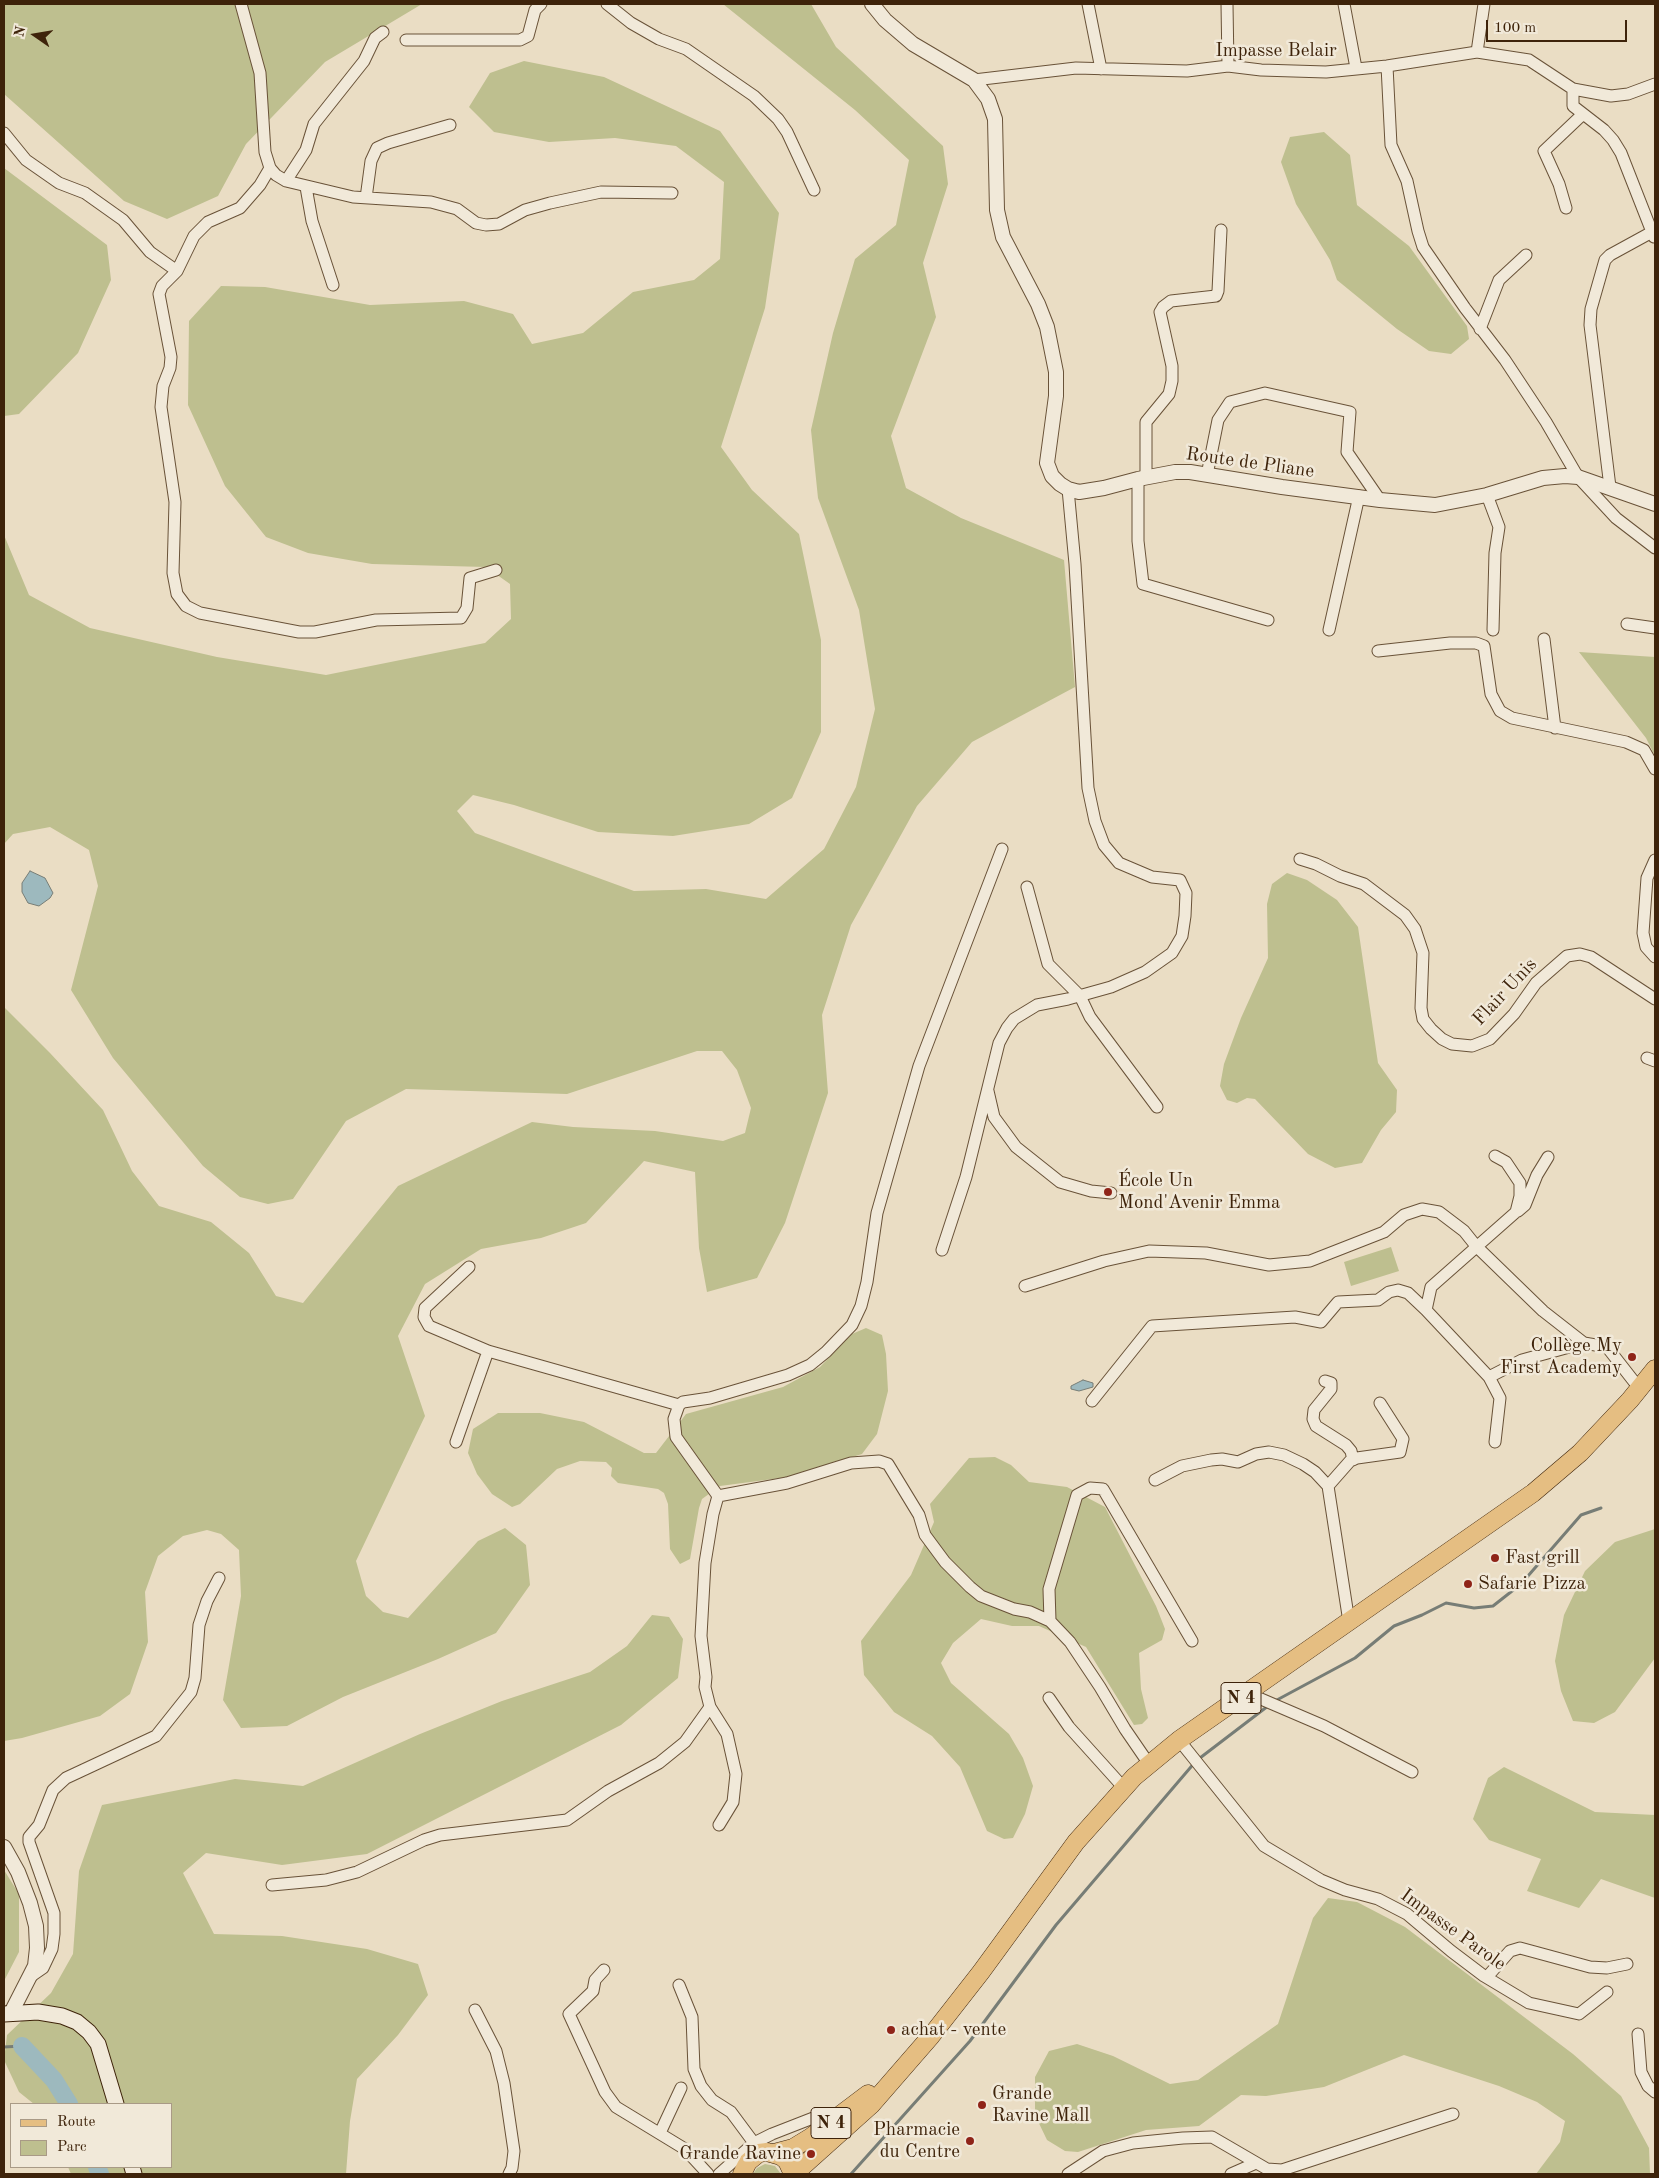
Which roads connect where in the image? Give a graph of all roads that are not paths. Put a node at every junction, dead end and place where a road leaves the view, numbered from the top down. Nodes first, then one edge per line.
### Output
1 (241, 4) edge
2 (541, 4) edge
3 (607, 4) edge
4 (872, 4) edge
5 (1088, 4) edge
6 (1227, 4) edge
7 (1344, 4) edge
8 (1484, 4) edge
9 (383, 32) dead end
10 (406, 40) dead end
11 (1477, 52) junction
12 (1228, 66) junction
13 (1387, 66) junction
14 (1356, 68) junction
15 (1101, 70) junction
16 (974, 80) junction
17 (1655, 84) edge
18 (1573, 89) junction
19 (1583, 114) junction
20 (450, 126) dead end
21 (4, 133) edge
22 (270, 168) junction
23 (286, 181) junction
24 (306, 187) junction
25 (814, 190) dead end
26 (672, 193) dead end
27 (366, 198) junction
28 (1566, 208) dead end
29 (1221, 230) dead end
30 (1653, 235) edge
31 (1526, 255) dead end
32 (177, 271) junction
33 (333, 285) dead end
34 (1480, 329) junction
35 (1207, 475) junction
36 (1578, 477) junction
37 (1142, 478) junction
38 (1610, 487) junction
39 (1068, 489) junction
40 (1487, 495) junction
41 (1359, 496) junction
42 (1380, 500) junction
43 (1655, 504) edge
44 (1655, 548) edge
45 (496, 570) dead end
46 (1268, 620) dead end
47 (1627, 624) dead end
48 (1655, 628) edge
49 (1329, 630) dead end
50 (1493, 630) dead end
51 (1544, 639) dead end
52 (1378, 651) dead end
53 (1555, 728) junction
54 (1655, 769) edge
55 (1002, 849) dead end
56 (1300, 859) dead end
57 (1655, 860) edge
58 (1027, 886) dead end
59 (1655, 957) edge
60 (1080, 996) junction
61 (1655, 999) edge
62 (988, 1090) junction
63 (1157, 1107) dead end
64 (1495, 1156) dead end
65 (1548, 1157) dead end
66 (1112, 1194) dead end
67 (1516, 1212) junction
68 (1476, 1246) junction
69 (942, 1250) dead end
70 (468, 1267) dead end
71 (1025, 1286) dead end
72 (1426, 1310) junction
73 (1584, 1342) junction
74 (488, 1351) junction
75 (1655, 1369) edge
76 (1489, 1376) junction
77 (1325, 1381) dead end
78 (1639, 1388) junction
79 (1092, 1401) dead end
80 (1380, 1403) dead end
81 (679, 1405) junction
82 (456, 1442) dead end
83 (1495, 1442) dead end
84 (1353, 1460) junction
85 (1155, 1480) dead end
86 (1328, 1486) junction
87 (718, 1496) junction
88 (219, 1578) dead end
89 (1050, 1621) junction
90 (1349, 1622) junction
91 (1192, 1641) dead end
92 (1247, 1693) junction
93 (1049, 1698) dead end
94 (710, 1707) junction
95 (1179, 1740) junction
96 (1149, 1764) junction
97 (1412, 1772) dead end
98 (1124, 1787) junction
99 (719, 1825) dead end
100 (4, 1846) edge
101 (272, 1884) dead end
102 (1626, 1964) dead end
103 (604, 1970) dead end
104 (30, 1977) junction
105 (1487, 1978) junction
106 (679, 1985) dead end
107 (1607, 1992) dead end
108 (475, 2010) dead end
109 (8, 2013) edge
110 (1638, 2034) dead end
111 (884, 2087) junction
112 (681, 2088) dead end
113 (1655, 2092) edge
114 (116, 2103) edge
115 (845, 2112) junction
116 (1453, 2114) dead end
117 (660, 2133) junction
118 (754, 2143) junction
119 (774, 2153) junction
120 (1256, 2163) junction
121 (741, 2172) edge
122 (509, 2174) edge
123 (708, 2174) edge
124 (719, 2174) edge
125 (793, 2174) edge
126 (1068, 2174) edge
127 (1232, 2174) edge

1 - 22 street
2 - 10 street
3 - 25 street
4 - 16 street
5 - 15 street
6 - 12 street
7 - 14 street
8 - 11 street
9 - 23 street
11 - 13 street, Impasse Belair
11 - 18 street, Impasse Belair
12 - 14 street, Impasse Belair
12 - 15 street, Impasse Belair
13 - 14 street, Impasse Belair
13 - 34 street
15 - 16 street, Impasse Belair
16 - 39 street
17 - 18 street, Impasse Belair
18 - 19 street
19 - 28 street
19 - 30 street
20 - 27 street
21 - 32 street
22 - 23 street
22 - 32 street
23 - 24 street
24 - 27 street
24 - 33 street
26 - 27 street
29 - 37 street
30 - 38 street
31 - 34 street
32 - 45 street
34 - 36 street
35 - 37 street, Route de Pliane
35 - 41 street, Route de Pliane
35 - 42 street
36 - 38 street, Route de Pliane
36 - 40 street, Route de Pliane
36 - 44 street
37 - 39 street, Route de Pliane
37 - 46 street
38 - 43 street, Route de Pliane
39 - 60 street
40 - 42 street, Route de Pliane
40 - 50 street
41 - 42 street, Route de Pliane
41 - 49 street
47 - 48 street
51 - 53 street
52 - 53 street
53 - 54 street
55 - 81 street
56 - 61 street, Flair Unis
57 - 59 street
58 - 60 street
60 - 62 street
60 - 63 street
62 - 66 street
62 - 69 street
64 - 67 street
65 - 67 street
67 - 68 street
68 - 71 street
68 - 72 street
68 - 73 street
70 - 74 street
72 - 76 street
72 - 79 street
73 - 76 street
73 - 78 street
74 - 81 street
74 - 82 street
75 - 78 main road, N 4
76 - 83 street
77 - 84 street
78 - 90 main road, N 4
80 - 84 street
81 - 87 street
84 - 86 street
85 - 86 street
86 - 90 street
87 - 89 street
87 - 94 street
88 - 104 street
89 - 91 street
89 - 96 street
90 - 92 main road, N 4
92 - 95 main road, N 4
92 - 97 street
93 - 98 street
94 - 99 street
94 - 101 street
95 - 96 main road, N 4
95 - 105 street, Impasse Parole
96 - 98 main road, N 4
98 - 111 main road, N 4
100 - 104 street
102 - 105 street
103 - 117 street
104 - 109 street
105 - 107 street, Impasse Parole
106 - 118 street
108 - 122 street
109 - 114 main road
110 - 113 street
111 - 115 main road, N 4
111 - 125 main road, N 4
112 - 117 street
115 - 118 street
115 - 119 main road, N 4
116 - 120 street
117 - 123 street
118 - 124 street
119 - 121 main road, N 4
119 - 125 main road, N 4
120 - 126 street
120 - 127 street

